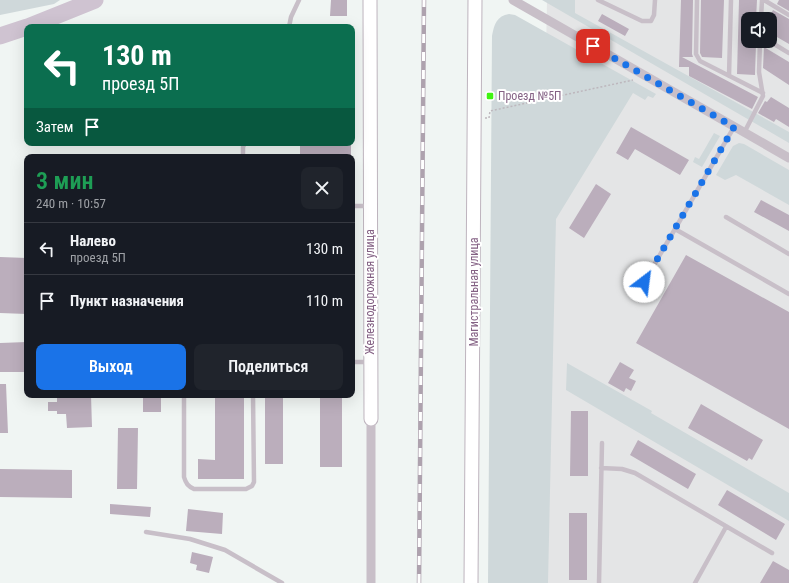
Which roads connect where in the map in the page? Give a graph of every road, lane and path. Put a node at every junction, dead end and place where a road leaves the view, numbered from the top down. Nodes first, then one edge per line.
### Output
1 (299, 0) edge
2 (370, 0) edge
3 (475, 0) edge
4 (514, 0) edge
5 (598, 0) edge
6 (655, 0) edge
7 (698, 0) edge
8 (731, 0) edge
9 (763, 0) edge
10 (762, 12) edge
11 (789, 15) edge
12 (289, 24) edge
13 (777, 46) edge
14 (760, 48) edge
15 (789, 54) edge
16 (729, 76) junction
17 (646, 77) junction
18 (763, 93) junction
19 (489, 118) dead end
20 (734, 127) junction
21 (744, 133) junction
22 (789, 158) edge
23 (355, 206) edge
24 (370, 206) junction
25 (726, 217) dead end
26 (675, 229) junction
27 (789, 254) edge
28 (644, 282) dead end
29 (789, 294) edge
30 (355, 362) edge
31 (371, 362) junction
32 (184, 398) edge
33 (253, 398) edge
34 (371, 419) joint
35 (602, 443) dead end
36 (601, 468) junction
37 (726, 527) junction
38 (146, 532) dead end
39 (772, 553) dead end
40 (282, 583) edge
41 (371, 583) edge
42 (472, 583) edge
43 (599, 583) edge
44 (695, 583) edge

1 - 12 lane
2 - 24 main road, Железнодорожная улица
3 - 42 main road, Магистральная улица
4 - 17 street
5 - 6 lane
7 - 16 lane
8 - 16 lane
9 - 10 lane
9 - 11 lane
13 - 15 lane
14 - 18 lane
16 - 18 lane
17 - 19 path
17 - 20 street
18 - 21 lane
20 - 21 street
20 - 26 lane
21 - 22 street
23 - 24 lane
24 - 31 main road, Железнодорожная улица
25 - 27 lane
26 - 28 lane
26 - 29 lane
30 - 31 lane
31 - 34 main road, Железнодорожная улица
32 - 33 lane
34 - 41 street, Железнодорожная улица
35 - 36 lane
36 - 37 lane
36 - 43 lane
37 - 39 lane
37 - 44 lane
38 - 40 lane

